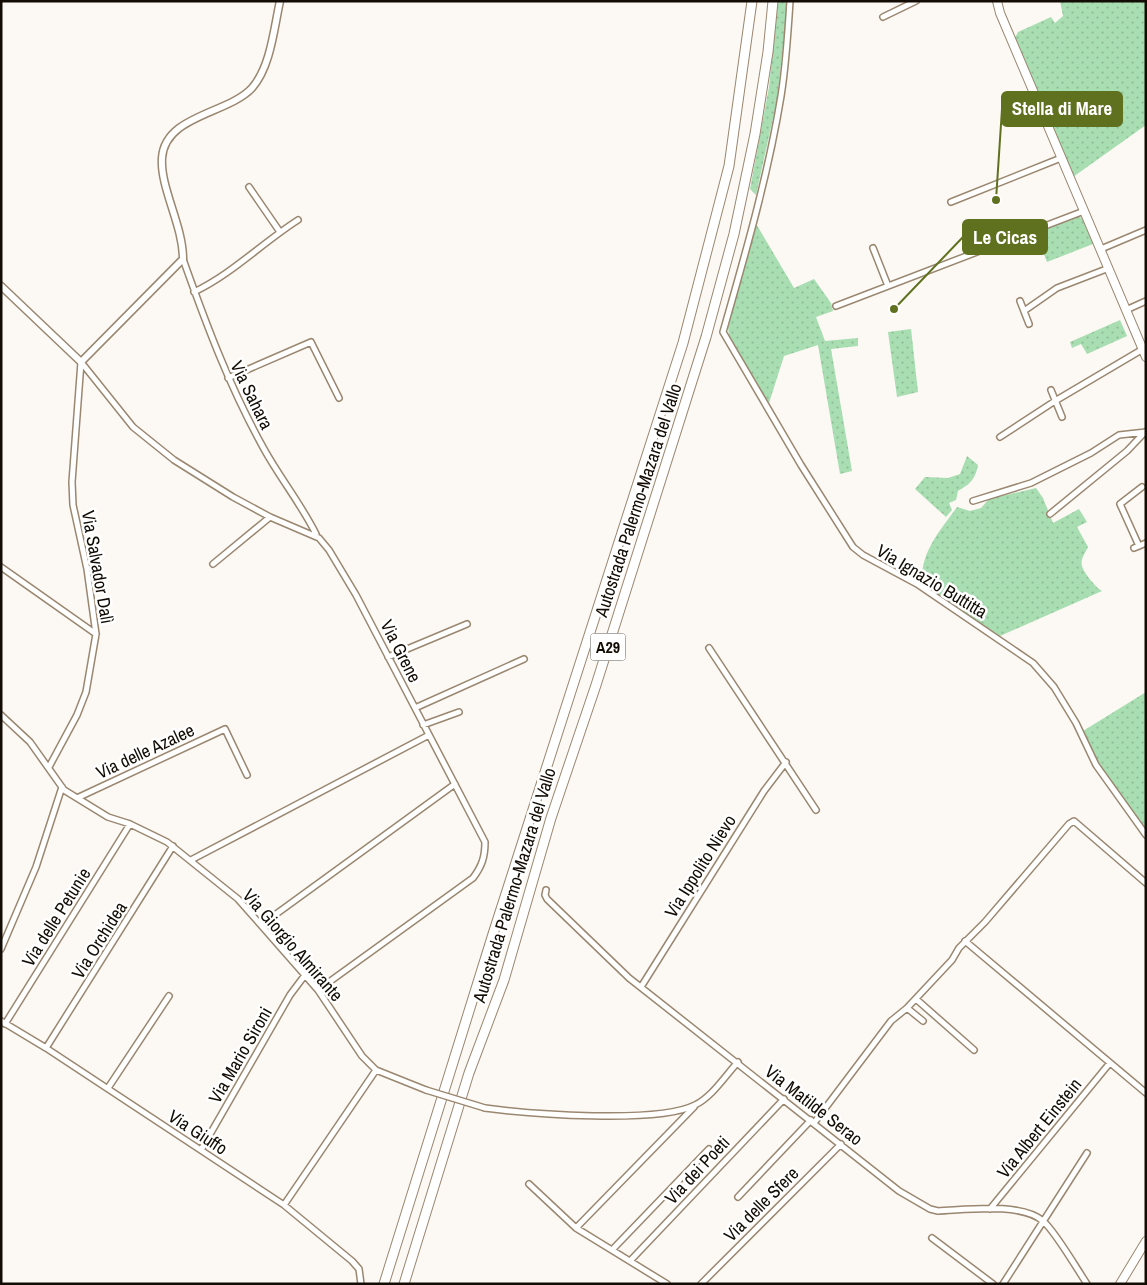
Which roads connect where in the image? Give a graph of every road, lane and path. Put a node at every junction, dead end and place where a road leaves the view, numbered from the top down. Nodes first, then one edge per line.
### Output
1 (280, 1) edge
2 (752, 1) edge
3 (773, 1) edge
4 (790, 1) edge
5 (916, 1) edge
6 (997, 1) edge
7 (883, 17) dead end
8 (1061, 158) junction
9 (249, 187) dead end
10 (951, 202) dead end
11 (1084, 211) junction
12 (298, 220) dead end
13 (1146, 230) edge
14 (280, 232) junction
15 (873, 248) dead end
16 (1100, 248) junction
17 (183, 259) junction
18 (1108, 268) junction
19 (1, 286) edge
20 (888, 286) junction
21 (194, 292) junction
22 (1020, 301) dead end
23 (1146, 301) edge
24 (836, 306) dead end
25 (1126, 310) junction
26 (1024, 311) junction
27 (1030, 324) dead end
28 (1144, 353) edge
29 (82, 362) junction
30 (228, 378) junction
31 (1050, 390) dead end
32 (340, 398) dead end
33 (1055, 401) junction
34 (1062, 417) dead end
35 (1146, 432) edge
36 (1000, 437) dead end
37 (1142, 487) dead end
38 (973, 501) dead end
39 (1050, 514) dead end
40 (270, 517) junction
41 (316, 534) dead end
42 (1146, 542) edge
43 (213, 564) dead end
44 (1, 567) edge
45 (467, 624) dead end
46 (96, 634) junction
47 (709, 648) dead end
48 (388, 657) junction
49 (524, 660) dead end
50 (415, 708) junction
51 (459, 712) dead end
52 (1, 715) edge
53 (423, 725) junction
54 (429, 735) junction
55 (786, 762) junction
56 (50, 767) junction
57 (247, 775) dead end
58 (455, 784) junction
59 (62, 787) junction
60 (77, 798) junction
61 (816, 810) dead end
62 (130, 824) junction
63 (1145, 834) edge
64 (173, 846) junction
65 (191, 860) junction
66 (1146, 883) edge
67 (546, 890) dead end
68 (261, 925) junction
69 (965, 941) junction
70 (1, 949) edge
71 (305, 975) junction
72 (641, 987) junction
73 (318, 990) junction
74 (169, 996) dead end
75 (916, 999) junction
76 (907, 1008) junction
77 (923, 1021) dead end
78 (3, 1022) edge
79 (46, 1048) junction
80 (974, 1050) dead end
81 (738, 1062) junction
82 (1109, 1064) junction
83 (376, 1070) junction
84 (108, 1088) junction
85 (1146, 1093) edge
86 (784, 1099) junction
87 (696, 1105) junction
88 (813, 1121) junction
89 (841, 1144) junction
90 (709, 1149) dead end
91 (200, 1150) junction
92 (1087, 1153) dead end
93 (529, 1184) dead end
94 (738, 1197) dead end
95 (284, 1204) junction
96 (990, 1209) junction
97 (1044, 1222) junction
98 (576, 1228) junction
99 (932, 1238) dead end
100 (1146, 1241) edge
101 (612, 1250) junction
102 (630, 1261) junction
103 (361, 1284) edge
104 (384, 1284) edge
105 (404, 1284) edge
106 (667, 1284) edge
107 (701, 1284) edge
108 (993, 1284) edge
109 (1003, 1284) edge
110 (1087, 1284) edge
111 (1120, 1284) edge

1 - 17 street
2 - 104 highway, Autostrada Palermo-Mazara del Vallo / A29
3 - 105 highway, Autostrada Palermo-Mazara del Vallo / A29
4 - 63 street, Via Ignazio Buttitta
5 - 7 street
6 - 8 main road
8 - 10 street
8 - 11 main road
9 - 14 street
11 - 16 main road
11 - 20 street
12 - 14 street
13 - 16 street
14 - 21 street
15 - 20 street
16 - 18 main road
17 - 21 street, Via Sahara
17 - 29 street
18 - 25 main road
18 - 26 street
19 - 29 street
20 - 24 street
21 - 30 street, Via Sahara
22 - 26 street
23 - 25 street
25 - 28 main road
26 - 27 street
28 - 33 street
29 - 40 street, Via Grene
29 - 46 street, Via Salvador Dalì
30 - 32 street
30 - 41 street, Via Sahara
31 - 33 street
33 - 34 street
33 - 36 street
35 - 38 street
35 - 39 street
37 - 42 street
40 - 43 street
40 - 48 street, Via Grene
44 - 46 street
45 - 48 street
46 - 56 street, Via Salvador Dalì
47 - 55 street
48 - 50 street, Via Grene
49 - 50 street
50 - 53 street, Via Grene
51 - 53 street
52 - 56 street
53 - 54 street, Via Grene
54 - 58 street, Via Grene
54 - 65 street
55 - 61 street
55 - 72 street, Via Ippolito Nievo
56 - 59 street
57 - 60 street, Via delle Azalee
58 - 68 street
58 - 73 street, Via Grene
59 - 60 street, Via Giorgio Almirante
59 - 70 street
60 - 62 street, Via Giorgio Almirante
62 - 64 street, Via Giorgio Almirante
62 - 78 street, Via delle Petunie
64 - 65 street, Via Giorgio Almirante
64 - 79 street, Via Orchidea
65 - 68 street, Via Giorgio Almirante
66 - 69 street
67 - 72 street, Via Matilde Serao
68 - 71 street, Via Giorgio Almirante
69 - 75 street
69 - 82 street
71 - 73 street, Via Giorgio Almirante
71 - 91 street, Via Mario Sironi
72 - 81 street, Via Matilde Serao
73 - 83 street, Via Giorgio Almirante
74 - 84 street
75 - 76 street
75 - 80 street
76 - 77 street
76 - 88 street
78 - 79 street, Via Giuffo
79 - 84 street, Via Giuffo
81 - 86 street, Via Matilde Serao
81 - 87 street
82 - 85 street
82 - 96 street, Via Albert Einstein
83 - 87 street, bridge
83 - 95 street
84 - 91 street, Via Giuffo
86 - 88 street, Via Matilde Serao
86 - 102 street, Via dei Poeti
87 - 98 street
88 - 89 street, Via Matilde Serao
88 - 94 street
89 - 96 street, Via Matilde Serao
89 - 107 street, Via delle Sfere
90 - 101 street
91 - 95 street, Via Giuffo
92 - 97 street
93 - 98 street
95 - 103 street, Via Giuffo
96 - 97 street, Via Matilde Serao
97 - 109 street
97 - 110 street
98 - 101 street
99 - 108 street
100 - 111 main road
101 - 102 street
102 - 106 street

